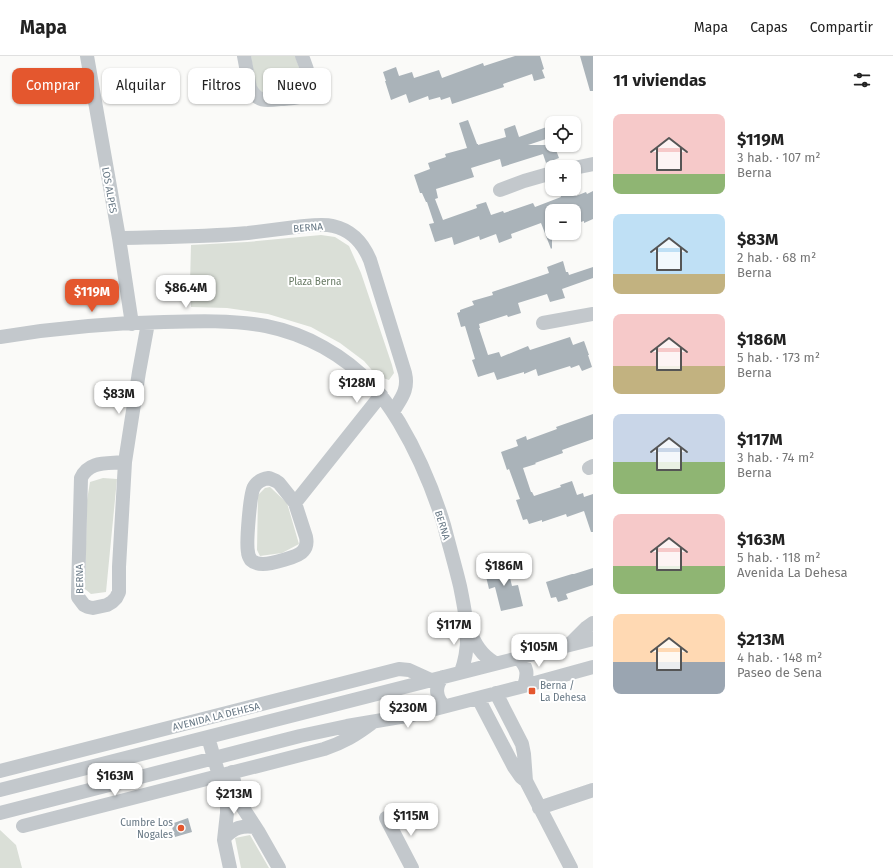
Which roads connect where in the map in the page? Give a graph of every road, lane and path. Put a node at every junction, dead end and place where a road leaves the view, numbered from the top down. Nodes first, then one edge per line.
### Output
1 (87, 56) edge
2 (244, 56) edge
3 (302, 56) edge
4 (593, 164) edge
5 (581, 167) edge
6 (545, 175) edge
7 (500, 190) dead end
8 (119, 238) junction
9 (593, 314) edge
10 (148, 322) junction
11 (543, 323) dead end
12 (132, 324) junction
13 (0, 337) edge
14 (381, 395) junction
15 (393, 412) junction
16 (125, 462) junction
17 (296, 503) junction
18 (467, 623) junction
19 (593, 623) edge
20 (593, 639) edge
21 (570, 644) junction
22 (518, 658) junction
23 (495, 664) junction
24 (593, 667) edge
25 (461, 672) junction
26 (437, 678) junction
27 (524, 686) junction
28 (496, 693) junction
29 (478, 698) junction
30 (444, 706) junction
31 (374, 722) junction
32 (208, 737) junction
33 (214, 759) junction
34 (0, 771) edge
35 (232, 772) junction
36 (218, 775) junction
37 (526, 781) junction
38 (0, 790) edge
39 (593, 790) edge
40 (539, 808) junction
41 (5, 812) edge
42 (53, 818) junction
43 (386, 818) dead end
44 (23, 826) dead end
45 (255, 827) junction
46 (225, 837) junction
47 (230, 868) edge
48 (279, 868) edge
49 (412, 868) edge
50 (571, 868) edge

1 - 8 street, LOS ALPES
2 - 3 street
4 - 5 street
6 - 7 street
8 - 12 street, LOS ALPES
8 - 15 street, BERNA
9 - 11 street
10 - 12 street, BERNA
10 - 14 street, BERNA
10 - 16 street, BERNA
12 - 13 street, BERNA
14 - 15 street, BERNA
14 - 17 street
15 - 18 street, BERNA
16 - 16 street, BERNA
17 - 17 street
18 - 23 street, BERNA
18 - 25 street, BERNA
19 - 21 street, AVENIDA LA DEHESA
20 - 21 street, AVENIDA LA DEHESA
21 - 22 street, AVENIDA LA DEHESA
22 - 23 street, AVENIDA LA DEHESA
22 - 27 street
23 - 25 street, AVENIDA LA DEHESA
24 - 27 street
25 - 26 street, AVENIDA LA DEHESA
26 - 30 street
26 - 32 street, AVENIDA LA DEHESA
26 - 34 street, AVENIDA LA DEHESA
27 - 28 street
28 - 29 street
28 - 37 street
29 - 30 street
29 - 37 street
30 - 31 street
31 - 33 street
31 - 35 street
32 - 33 street
32 - 38 street, AVENIDA LA DEHESA
33 - 36 street
33 - 41 street
35 - 36 street
35 - 45 street
36 - 42 street
36 - 46 street
37 - 40 street
39 - 40 street
40 - 50 street
41 - 42 street
42 - 44 street
43 - 49 street
45 - 46 street
45 - 48 street
46 - 47 street

